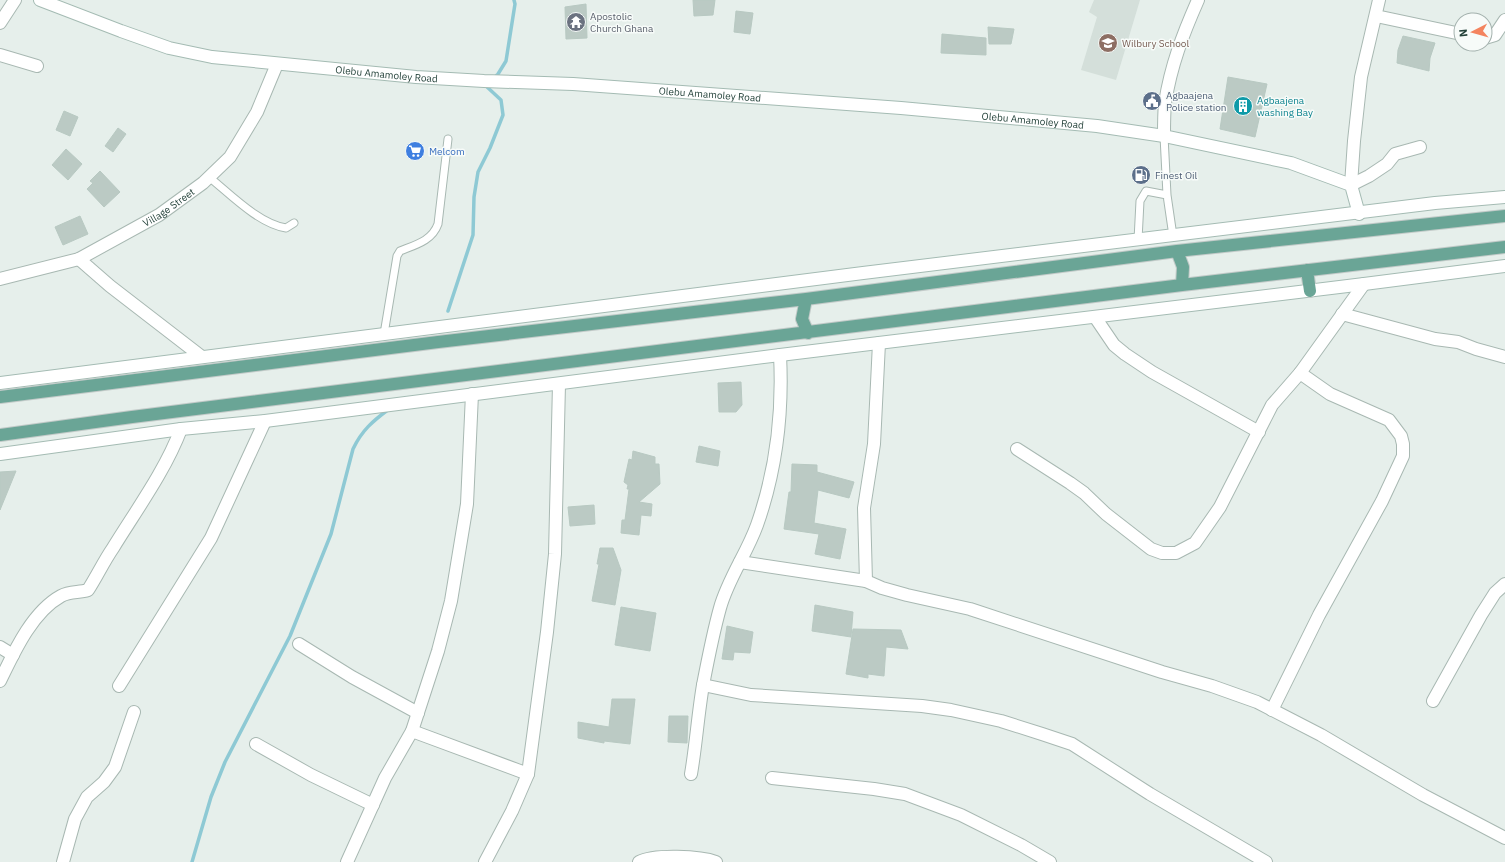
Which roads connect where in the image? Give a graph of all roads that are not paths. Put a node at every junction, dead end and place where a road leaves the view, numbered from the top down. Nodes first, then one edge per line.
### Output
1 (15, 0) edge
2 (40, 0) edge
3 (1198, 0) edge
4 (1379, 0) edge
5 (1376, 16) junction
6 (1505, 20) edge
7 (0, 23) edge
8 (1453, 32) edge
9 (1493, 36) edge
10 (0, 55) edge
11 (277, 64) junction
12 (37, 66) dead end
13 (1164, 136) junction
14 (448, 139) dead end
15 (1420, 147) dead end
16 (209, 177) junction
17 (1351, 185) junction
18 (1167, 195) junction
19 (1505, 197) edge
20 (1359, 214) junction
21 (1505, 216) edge
22 (294, 223) dead end
23 (1173, 236) junction
24 (1138, 240) junction
25 (1505, 247) edge
26 (1177, 251) junction
27 (79, 259) junction
28 (1505, 266) edge
29 (1307, 270) junction
30 (0, 279) edge
31 (1364, 284) junction
32 (1182, 285) junction
33 (1310, 291) junction
34 (806, 299) junction
35 (1342, 314) junction
36 (1095, 317) junction
37 (808, 333) junction
38 (384, 334) junction
39 (879, 343) junction
40 (780, 355) junction
41 (202, 357) junction
42 (1505, 357) edge
43 (1300, 372) junction
44 (0, 383) edge
45 (559, 384) junction
46 (472, 394) junction
47 (0, 397) edge
48 (265, 421) junction
49 (181, 429) junction
50 (1259, 432) junction
51 (0, 435) edge
52 (1017, 449) dead end
53 (0, 454) edge
54 (740, 562) junction
55 (866, 581) junction
56 (1505, 584) edge
57 (299, 644) dead end
58 (0, 647) edge
59 (13, 655) junction
60 (0, 681) edge
61 (703, 685) junction
62 (119, 686) dead end
63 (1433, 701) dead end
64 (1272, 710) junction
65 (134, 712) dead end
66 (418, 713) junction
67 (412, 731) junction
68 (256, 744) dead end
69 (528, 774) junction
70 (691, 774) dead end
71 (772, 778) dead end
72 (373, 805) junction
73 (1505, 838) edge
74 (63, 862) edge
75 (347, 862) edge
76 (485, 862) edge
77 (639, 862) edge
78 (716, 862) edge
79 (1050, 862) edge
80 (1266, 862) edge

1 - 7 street
2 - 11 street, Olebu Amamoley Road
3 - 13 street
4 - 5 street
5 - 8 street
5 - 17 street
6 - 9 street
10 - 12 street
11 - 13 street, Olebu Amamoley Road
11 - 16 street, Village Street
13 - 17 street, Olebu Amamoley Road
13 - 18 lane
14 - 38 lane
15 - 17 street
16 - 22 lane
16 - 27 street, Village Street
17 - 20 street
18 - 23 lane
18 - 24 lane
19 - 20 street
20 - 23 street
21 - 26 main road
23 - 24 street
24 - 38 street
25 - 29 main road
26 - 32 main road
26 - 34 main road
27 - 30 street, Village Street
27 - 41 street
28 - 31 street
29 - 32 main road
29 - 33 main road
31 - 33 street
31 - 35 street
32 - 37 main road
33 - 36 street
34 - 37 main road
34 - 47 main road
35 - 42 street
35 - 43 street
36 - 39 street
36 - 50 street
37 - 51 main road
38 - 41 street
39 - 40 street
39 - 55 street
40 - 45 street
40 - 54 street
41 - 44 street
43 - 50 street
43 - 64 street
45 - 46 street
45 - 69 street
46 - 48 street
46 - 66 street
48 - 49 street
48 - 62 street
49 - 53 street
49 - 59 street
50 - 52 street
54 - 55 street
54 - 61 street
55 - 64 street
56 - 63 street
57 - 66 street
58 - 59 street
59 - 60 street
61 - 70 street
61 - 80 street
64 - 73 street
65 - 74 street
66 - 67 street
67 - 69 street
67 - 72 street
68 - 72 street
69 - 76 street
71 - 79 street
72 - 75 street
77 - 78 street

